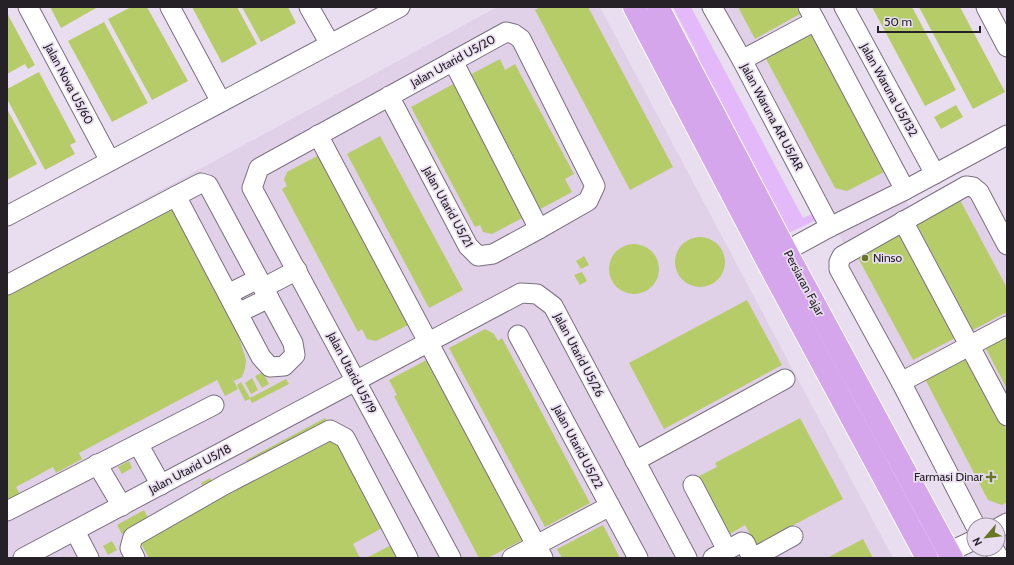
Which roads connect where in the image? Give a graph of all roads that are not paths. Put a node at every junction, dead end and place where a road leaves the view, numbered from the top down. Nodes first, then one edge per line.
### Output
1 (28, 7) edge
2 (170, 7) edge
3 (309, 7) edge
4 (400, 7) edge
5 (634, 7) edge
6 (658, 7) edge
7 (712, 7) edge
8 (844, 7) edge
9 (986, 7) edge
10 (811, 14) edge
11 (330, 44) junction
12 (1007, 47) edge
13 (742, 60) junction
14 (453, 61) junction
15 (389, 96) junction
16 (220, 102) junction
17 (318, 135) junction
18 (1007, 135) edge
19 (110, 161) junction
20 (935, 174) junction
21 (252, 188) joint
22 (905, 190) junction
23 (176, 196) junction
24 (7, 216) edge
25 (903, 221) junction
26 (830, 226) junction
27 (539, 229) junction
28 (1007, 245) edge
29 (777, 256) junction
30 (297, 270) junction
31 (7, 285) edge
32 (263, 288) junction
33 (228, 294) junction
34 (238, 313) junction
35 (1007, 326) edge
36 (518, 335) dead end
37 (428, 343) junction
38 (970, 346) junction
39 (785, 379) dead end
40 (356, 381) junction
41 (901, 382) junction
42 (214, 405) dead end
43 (1007, 416) edge
44 (138, 444) junction
45 (209, 459) junction
46 (635, 461) junction
47 (98, 464) junction
48 (161, 485) junction
49 (224, 485) junction
50 (693, 485) dead end
51 (122, 506) junction
52 (610, 506) junction
53 (7, 511) edge
54 (971, 517) edge
55 (74, 531) junction
56 (793, 536) dead end
57 (966, 545) edge
58 (540, 552) edge
59 (720, 554) edge
60 (950, 555) edge
61 (23, 558) edge
62 (89, 558) edge
63 (135, 558) edge
64 (408, 558) edge
65 (451, 558) edge
66 (512, 558) edge
67 (638, 558) edge
68 (686, 558) edge
69 (927, 558) edge

1 - 19 street, Jalan Nova U5/60
2 - 16 street
3 - 11 street
4 - 11 street
5 - 29 main road, Persiaran Fajar
6 - 29 main road, Persiaran Fajar
7 - 13 street, Jalan Waruna AR U5/AR
8 - 20 street, Jalan Waruna U5/132
9 - 12 street
10 - 13 street
10 - 22 street
11 - 16 street
13 - 26 street, Jalan Waruna AR U5/AR
14 - 15 street, Jalan Utarid U5/20
14 - 27 street
14 - 27 street, Jalan Utarid U5/20
15 - 17 street, Jalan Utarid U5/20
15 - 27 street, Jalan Utarid U5/21
16 - 19 street
17 - 21 street, Jalan Utarid U5/20
17 - 37 street
18 - 20 street
19 - 24 street
20 - 22 street
21 - 30 street, Jalan Utarid U5/19
22 - 26 street
23 - 31 street
23 - 32 street
23 - 33 street
25 - 28 street
25 - 38 street
25 - 41 street
26 - 29 street
29 - 60 main road, Persiaran Fajar
29 - 69 main road, Persiaran Fajar
30 - 32 street
30 - 40 street, Jalan Utarid U5/19
32 - 33 street
32 - 34 street
32 - 34 street
33 - 34 street
35 - 38 street
36 - 52 street, Jalan Utarid U5/22
37 - 40 street, Jalan Utarid U5/26
37 - 46 street, Jalan Utarid U5/26
37 - 58 street
38 - 41 street
38 - 43 street
39 - 46 street
40 - 45 street, Jalan Utarid U5/18
40 - 65 street, Jalan Utarid U5/19
41 - 54 street
42 - 44 street
44 - 47 street
44 - 48 street
45 - 48 street, Jalan Utarid U5/18
45 - 49 street
46 - 68 street, Jalan Utarid U5/26
47 - 51 street
47 - 53 street
48 - 51 street, Jalan Utarid U5/18
49 - 63 street
49 - 64 street
50 - 59 street
51 - 55 street, Jalan Utarid U5/18
52 - 58 street
52 - 67 street, Jalan Utarid U5/22
55 - 61 street, Jalan Utarid U5/18
55 - 62 street
56 - 59 street
57 - 60 street
58 - 66 street

